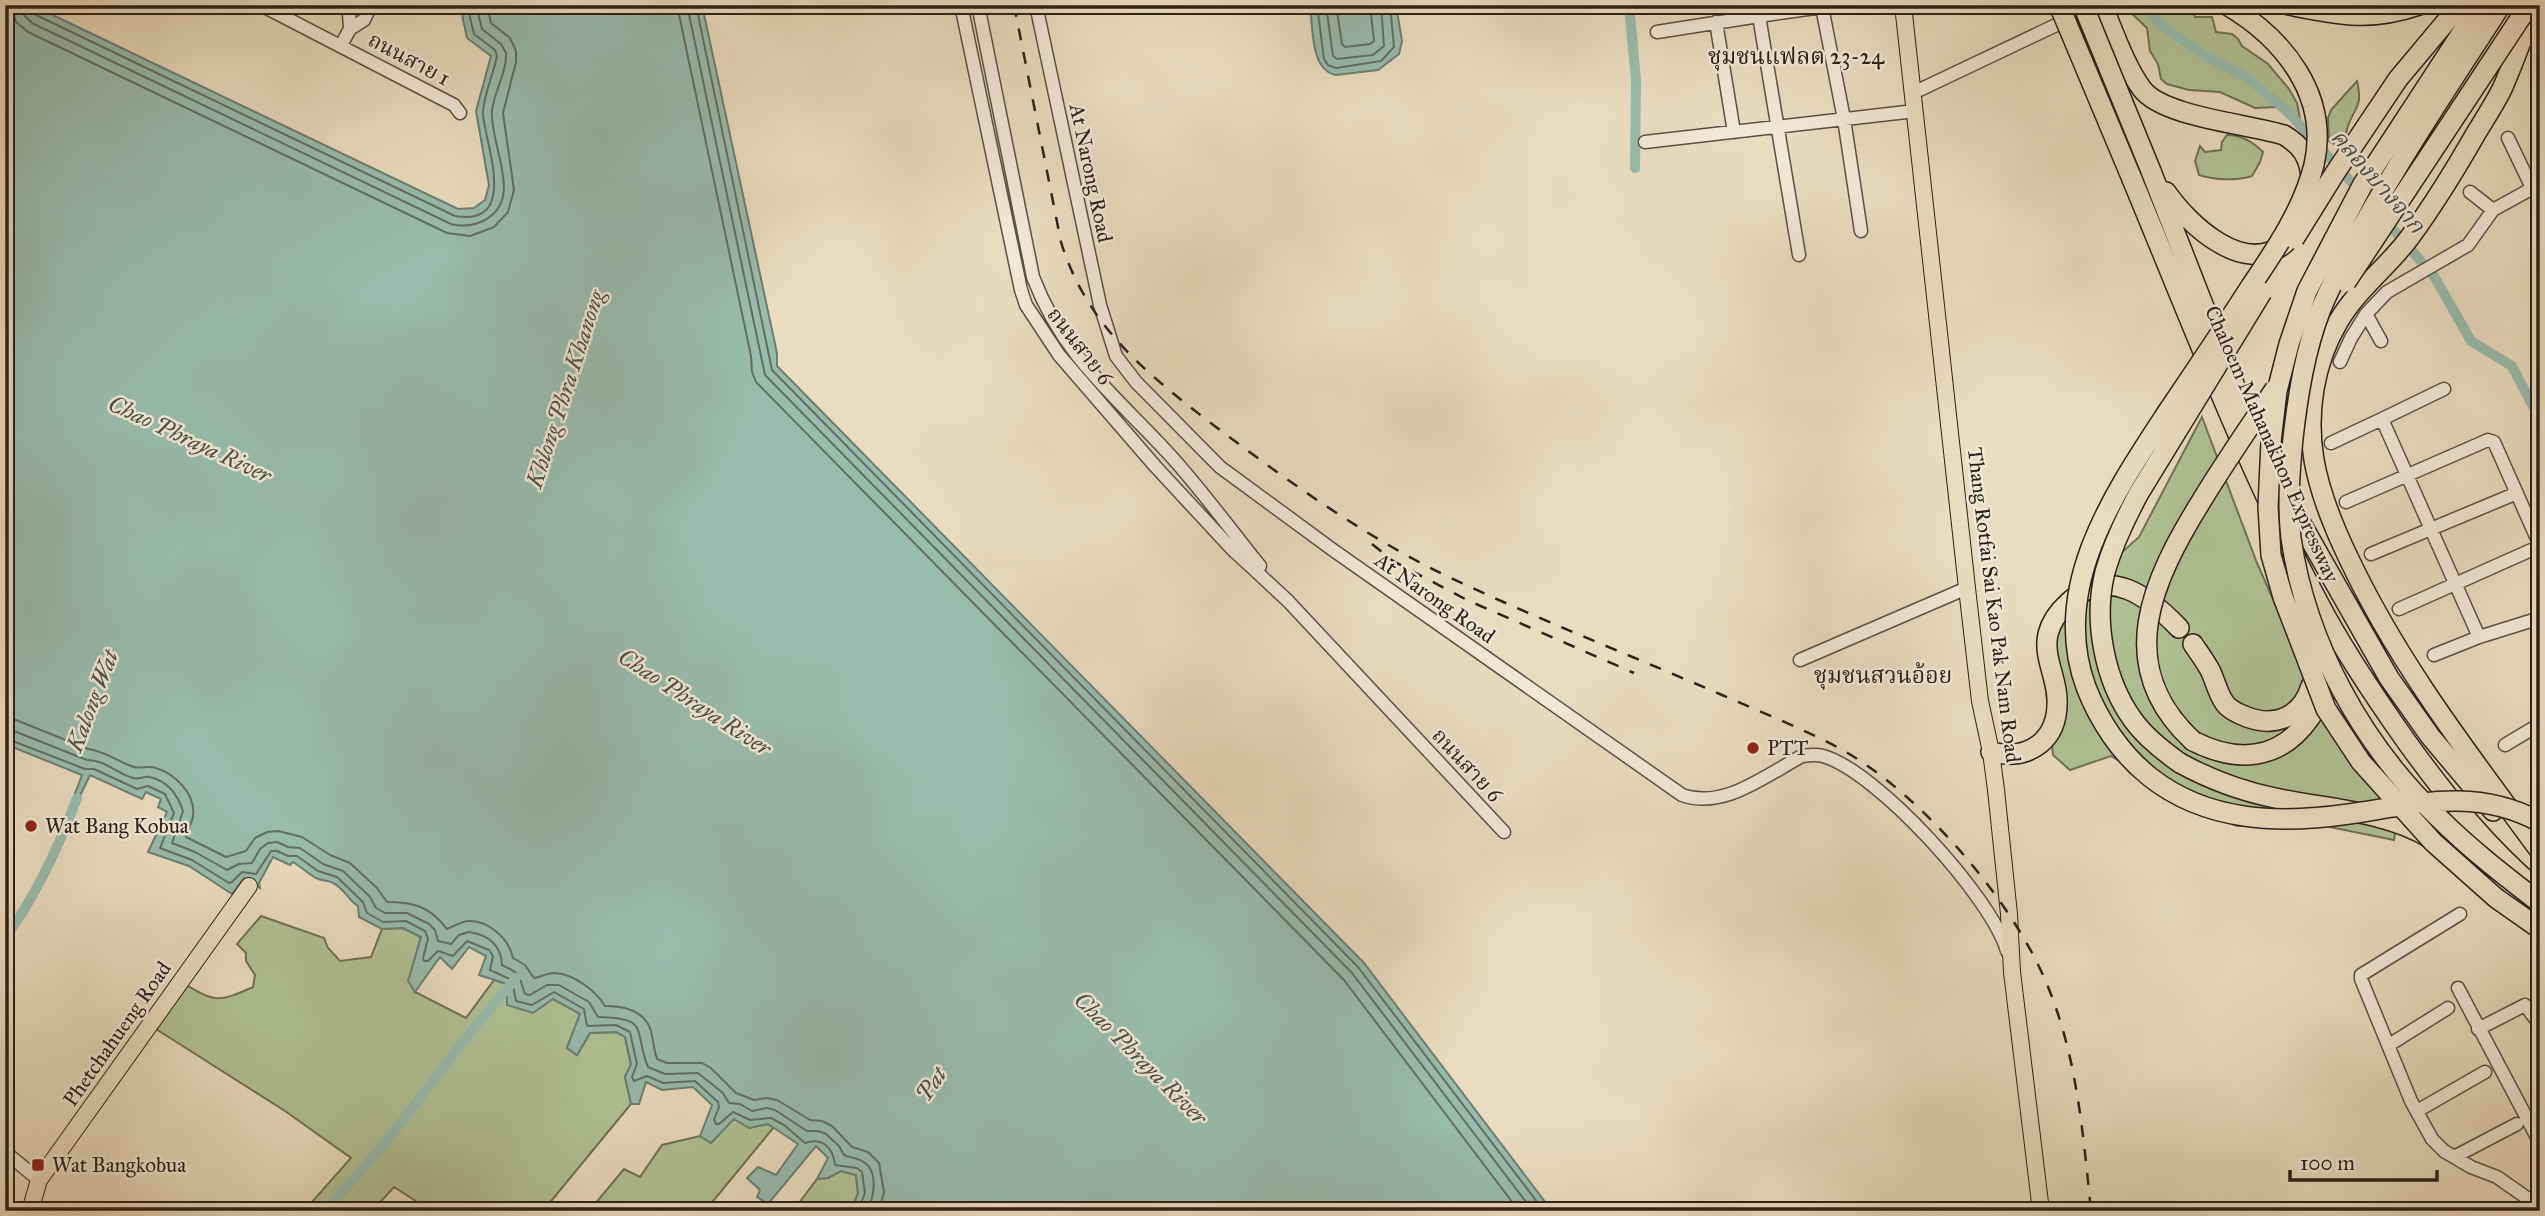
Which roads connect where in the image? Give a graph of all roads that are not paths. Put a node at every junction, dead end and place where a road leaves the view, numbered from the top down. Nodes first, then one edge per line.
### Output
1 (261, 5) edge
2 (352, 5) edge
3 (371, 5) edge
4 (961, 5) edge
5 (978, 5) edge
6 (1037, 5) edge
7 (1903, 5) edge
8 (2059, 5) edge
9 (2083, 5) edge
10 (2099, 5) edge
11 (2227, 5) edge
12 (2289, 5) edge
13 (2419, 5) edge
14 (2460, 5) edge
15 (2480, 5) edge
16 (2501, 5) edge
17 (2529, 5) edge
18 (2535, 5) edge
19 (1826, 6) edge
20 (1759, 16) junction
21 (1716, 22) junction
22 (350, 29) junction
23 (1657, 32) dead end
24 (341, 45) junction
25 (1913, 93) junction
26 (1915, 111) junction
27 (460, 113) dead end
28 (1844, 119) junction
29 (1778, 127) junction
30 (1734, 132) junction
31 (2508, 138) dead end
32 (1645, 142) dead end
33 (2151, 171) junction
34 (2536, 186) edge
35 (2469, 192) dead end
36 (2493, 209) junction
37 (1861, 231) dead end
38 (1799, 255) dead end
39 (2366, 314) junction
40 (2381, 341) dead end
41 (2340, 362) dead end
42 (2444, 389) dead end
43 (2382, 419) junction
44 (2332, 443) dead end
45 (2252, 467) junction
46 (2408, 477) junction
47 (2517, 493) junction
48 (2346, 502) dead end
49 (2431, 530) junction
50 (2371, 554) dead end
51 (2455, 584) junction
52 (1967, 588) junction
53 (1288, 601) junction
54 (2399, 609) dead end
55 (2540, 618) edge
56 (2179, 628) dead end
57 (2479, 637) junction
58 (2193, 644) dead end
59 (2315, 654) junction
60 (2434, 655) dead end
61 (1800, 660) dead end
62 (2540, 724) edge
63 (2505, 745) dead end
64 (1991, 752) junction
65 (2540, 822) edge
66 (1504, 832) dead end
67 (2423, 834) junction
68 (2540, 851) edge
69 (2540, 860) edge
70 (2517, 873) junction
71 (249, 886) dead end
72 (2540, 891) edge
73 (2540, 903) edge
74 (2459, 914) dead end
75 (2540, 921) edge
76 (2540, 929) edge
77 (2012, 972) junction
78 (2458, 988) dead end
79 (2448, 1008) dead end
80 (2540, 1025) edge
81 (2478, 1029) junction
82 (2389, 1045) junction
83 (2485, 1072) dead end
84 (2417, 1111) junction
85 (2517, 1125) dead end
86 (2540, 1143) edge
87 (5, 1152) edge
88 (2454, 1157) junction
89 (39, 1180) junction
90 (2540, 1207) edge
91 (30, 1211) edge
92 (2041, 1211) edge

1 - 24 street, ถนนสาย 1
2 - 22 street
3 - 22 street
4 - 53 street, ถนนสาย 6
5 - 53 street, ถนนสาย 6
6 - 77 street, At Narong Road
7 - 25 main road, Thang Rotfai Sai Kao Pak Nam Road
8 - 45 highway, Chaloem Mahanakhon Expressway, bridge
9 - 33 highway, Chaloem Mahanakhon Expressway, bridge
10 - 25 street
10 - 33 highway
11 - 65 highway, bridge
12 - 13 highway
14 - 67 highway, bridge
15 - 76 highway, bridge
16 - 73 highway, bridge
17 - 59 highway, bridge
18 - 68 highway
19 - 20 street
19 - 28 street
20 - 21 street
20 - 29 street
21 - 23 street
21 - 30 street
22 - 24 street
24 - 27 street, ถนนสาย 1
25 - 26 main road, Thang Rotfai Sai Kao Pak Nam Road
26 - 28 street
26 - 52 main road, Thang Rotfai Sai Kao Pak Nam Road
28 - 29 street
28 - 37 street
29 - 30 street
29 - 38 street
30 - 32 street
31 - 34 street
33 - 69 highway, Chaloem Mahanakhon Expressway
34 - 36 street
35 - 36 street
36 - 39 street
39 - 40 street
39 - 41 street
42 - 43 street
43 - 44 street
43 - 46 street
45 - 59 highway
45 - 70 highway, Chaloem Mahanakhon Expressway
46 - 47 street
46 - 48 street
46 - 49 street
47 - 49 street
47 - 51 street
49 - 50 street
49 - 51 street
51 - 54 street
51 - 57 street
52 - 61 street
52 - 64 main road, Thang Rotfai Sai Kao Pak Nam Road
53 - 66 street, ถนนสาย 6
55 - 57 street
56 - 64 highway
57 - 60 street
58 - 59 highway
62 - 63 street
64 - 77 main road, Thang Rotfai Sai Kao Pak Nam Road
67 - 70 highway
67 - 75 highway
70 - 72 highway, Chaloem Mahanakhon Expressway
71 - 89 main road, Phetchahueng Road
74 - 82 street
77 - 92 main road, Thang Rotfai Sai Kao Pak Nam Road
78 - 81 street
79 - 82 street
80 - 81 street
81 - 86 street
82 - 84 street
83 - 84 street
84 - 88 street
85 - 88 street
87 - 89 street
88 - 90 street
89 - 91 main road, Phetchahueng Road

